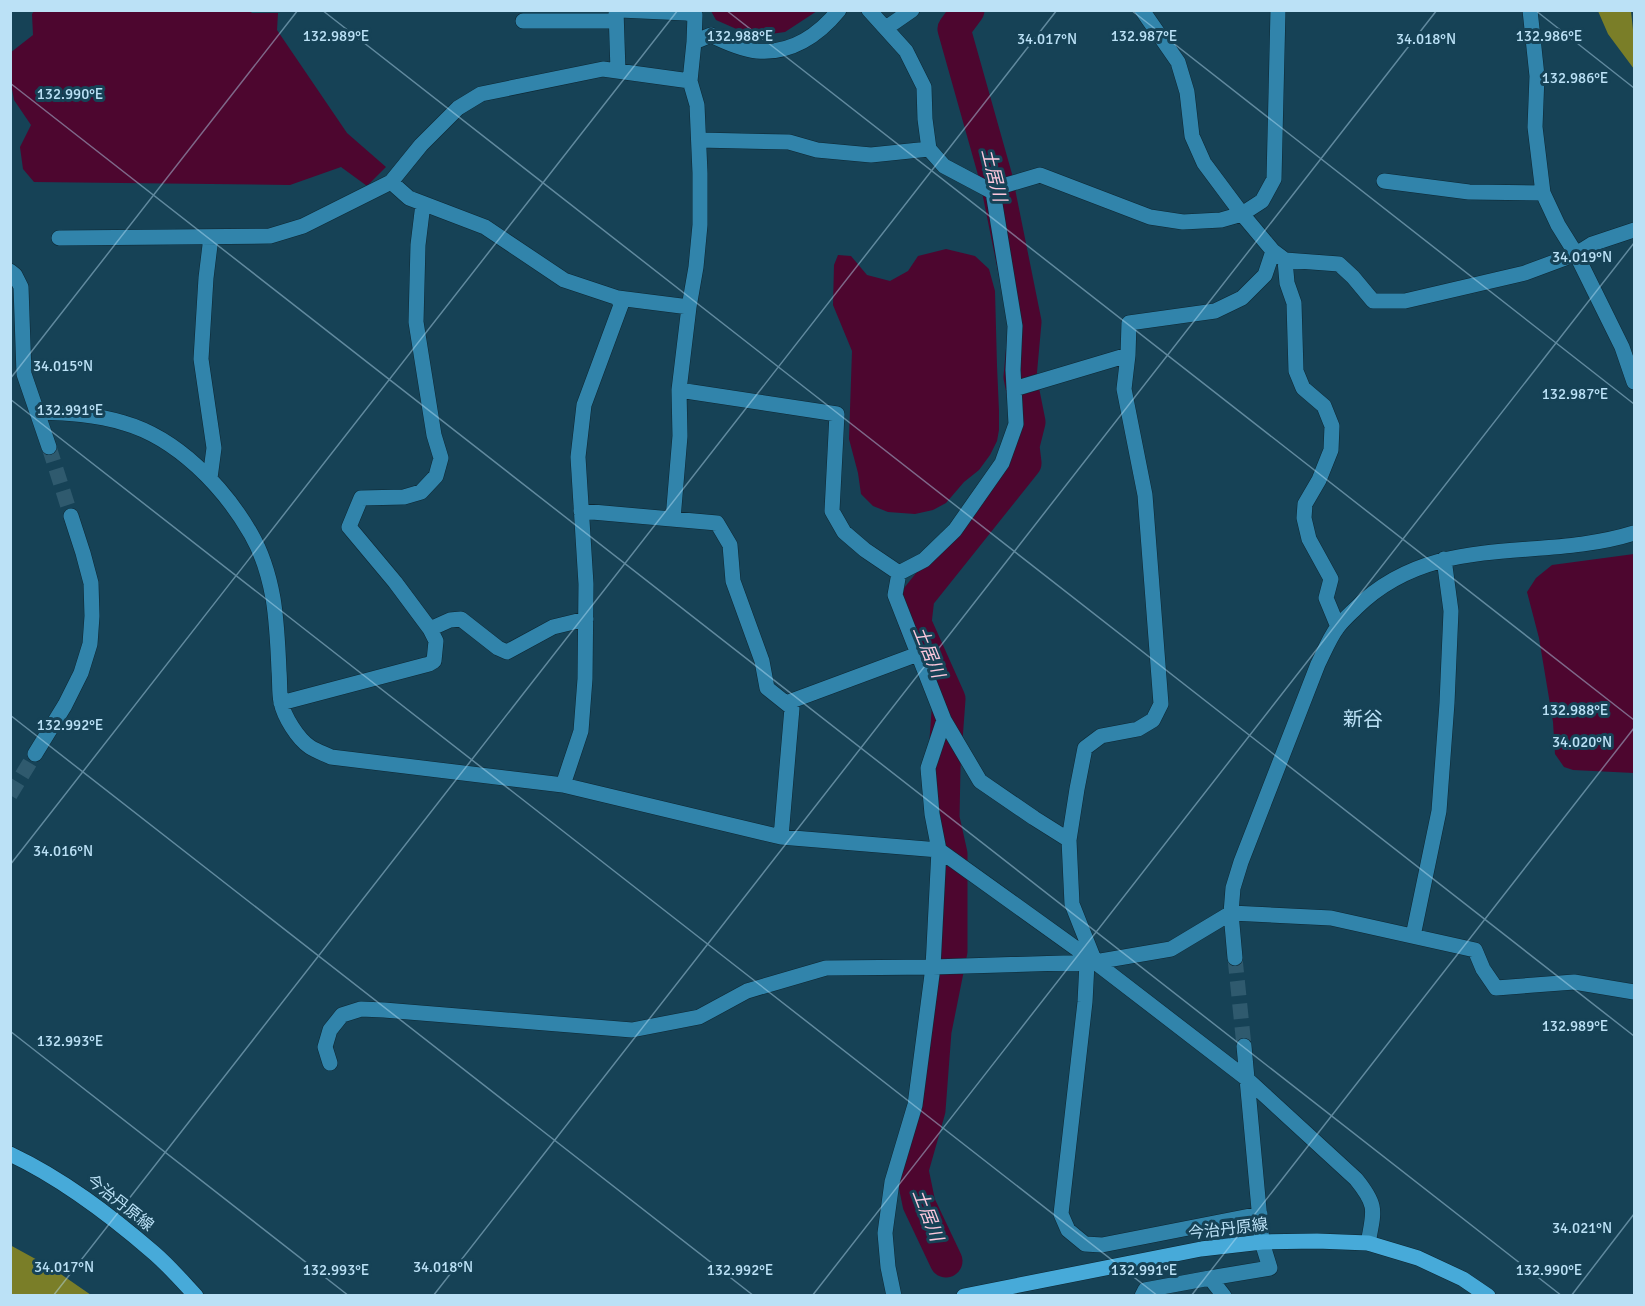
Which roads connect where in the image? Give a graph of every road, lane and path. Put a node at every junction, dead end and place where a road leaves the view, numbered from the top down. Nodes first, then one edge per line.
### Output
1 (839, 10) edge
2 (869, 10) edge
3 (912, 10) edge
4 (1142, 10) edge
5 (1278, 10) edge
6 (1530, 10) edge
7 (617, 14) edge
8 (523, 21) dead end
9 (886, 28) junction
10 (694, 42) junction
11 (618, 71) junction
12 (690, 81) junction
13 (699, 140) junction
14 (929, 149) junction
15 (1384, 181) dead end
16 (391, 182) junction
17 (990, 190) junction
18 (1544, 193) junction
19 (423, 204) junction
20 (1242, 214) junction
21 (1635, 230) edge
22 (211, 237) junction
23 (58, 238) dead end
24 (1576, 254) junction
25 (1279, 255) junction
26 (10, 271) edge
27 (618, 298) junction
28 (689, 307) junction
29 (1128, 355) junction
30 (1635, 382) edge
31 (1015, 389) junction
32 (679, 390) junction
33 (38, 412) junction
34 (49, 447) tunnel mouth
35 (210, 478) junction
36 (581, 511) junction
37 (71, 516) tunnel mouth
38 (673, 519) junction
39 (1635, 533) edge
40 (1444, 559) junction
41 (899, 573) junction
42 (586, 619) junction
43 (1338, 627) junction
44 (430, 629) junction
45 (918, 654) junction
46 (786, 703) junction
47 (281, 704) junction
48 (944, 720) junction
49 (35, 754) tunnel mouth
50 (563, 785) junction
51 (781, 837) junction
52 (1069, 840) junction
53 (939, 850) junction
54 (1231, 913) junction
55 (1413, 936) junction
56 (1235, 958) tunnel mouth
57 (1091, 962) junction
58 (933, 967) junction
59 (1635, 992) edge
60 (1244, 1046) tunnel mouth
61 (330, 1063) dead end
62 (1246, 1079) junction
63 (10, 1154) edge
64 (1260, 1214) junction
65 (1262, 1242) junction
66 (1368, 1243) junction
67 (1210, 1278) junction
68 (196, 1296) edge
69 (894, 1296) edge
70 (964, 1296) edge
71 (1142, 1296) edge
72 (1224, 1296) edge
73 (1488, 1296) edge

1 - 10 street
2 - 9 street
3 - 9 street
4 - 20 street
5 - 20 street
6 - 18 street
7 - 8 street
7 - 10 street
7 - 11 street
9 - 14 street
10 - 12 street
11 - 12 street
11 - 16 street
12 - 13 street
13 - 14 street
13 - 28 street
14 - 17 street
15 - 18 street
16 - 19 street
16 - 22 street
17 - 20 street
17 - 31 street
18 - 24 street
19 - 27 street
19 - 44 street
20 - 25 street
21 - 24 street
22 - 23 street
22 - 35 street
24 - 25 street
24 - 30 street
25 - 29 street
25 - 43 street
26 - 33 street
27 - 28 street
27 - 36 street
28 - 32 street
29 - 31 street
29 - 52 street
31 - 41 street
32 - 38 street
32 - 41 street
33 - 34 street
33 - 35 street
35 - 47 street
36 - 38 street
36 - 42 street
37 - 49 street
38 - 46 street
39 - 40 street
40 - 43 street
40 - 55 street
41 - 45 street
42 - 44 street
42 - 50 street
43 - 54 street
44 - 47 street
45 - 46 street
45 - 48 street
46 - 51 street
47 - 50 street
48 - 52 street
48 - 53 street
50 - 51 street
51 - 53 street
52 - 57 street
53 - 57 street
53 - 58 street
54 - 55 street
54 - 56 street
54 - 57 street
55 - 59 street
57 - 58 street
57 - 62 street
57 - 64 street
58 - 61 street
58 - 69 street
60 - 62 street
62 - 64 street
62 - 66 street
63 - 68 main road, 今治丹原線
64 - 65 street
65 - 66 main road, 今治丹原線
65 - 67 street
65 - 70 main road, 今治丹原線
66 - 73 main road, 今治丹原線
67 - 71 street
67 - 72 street

